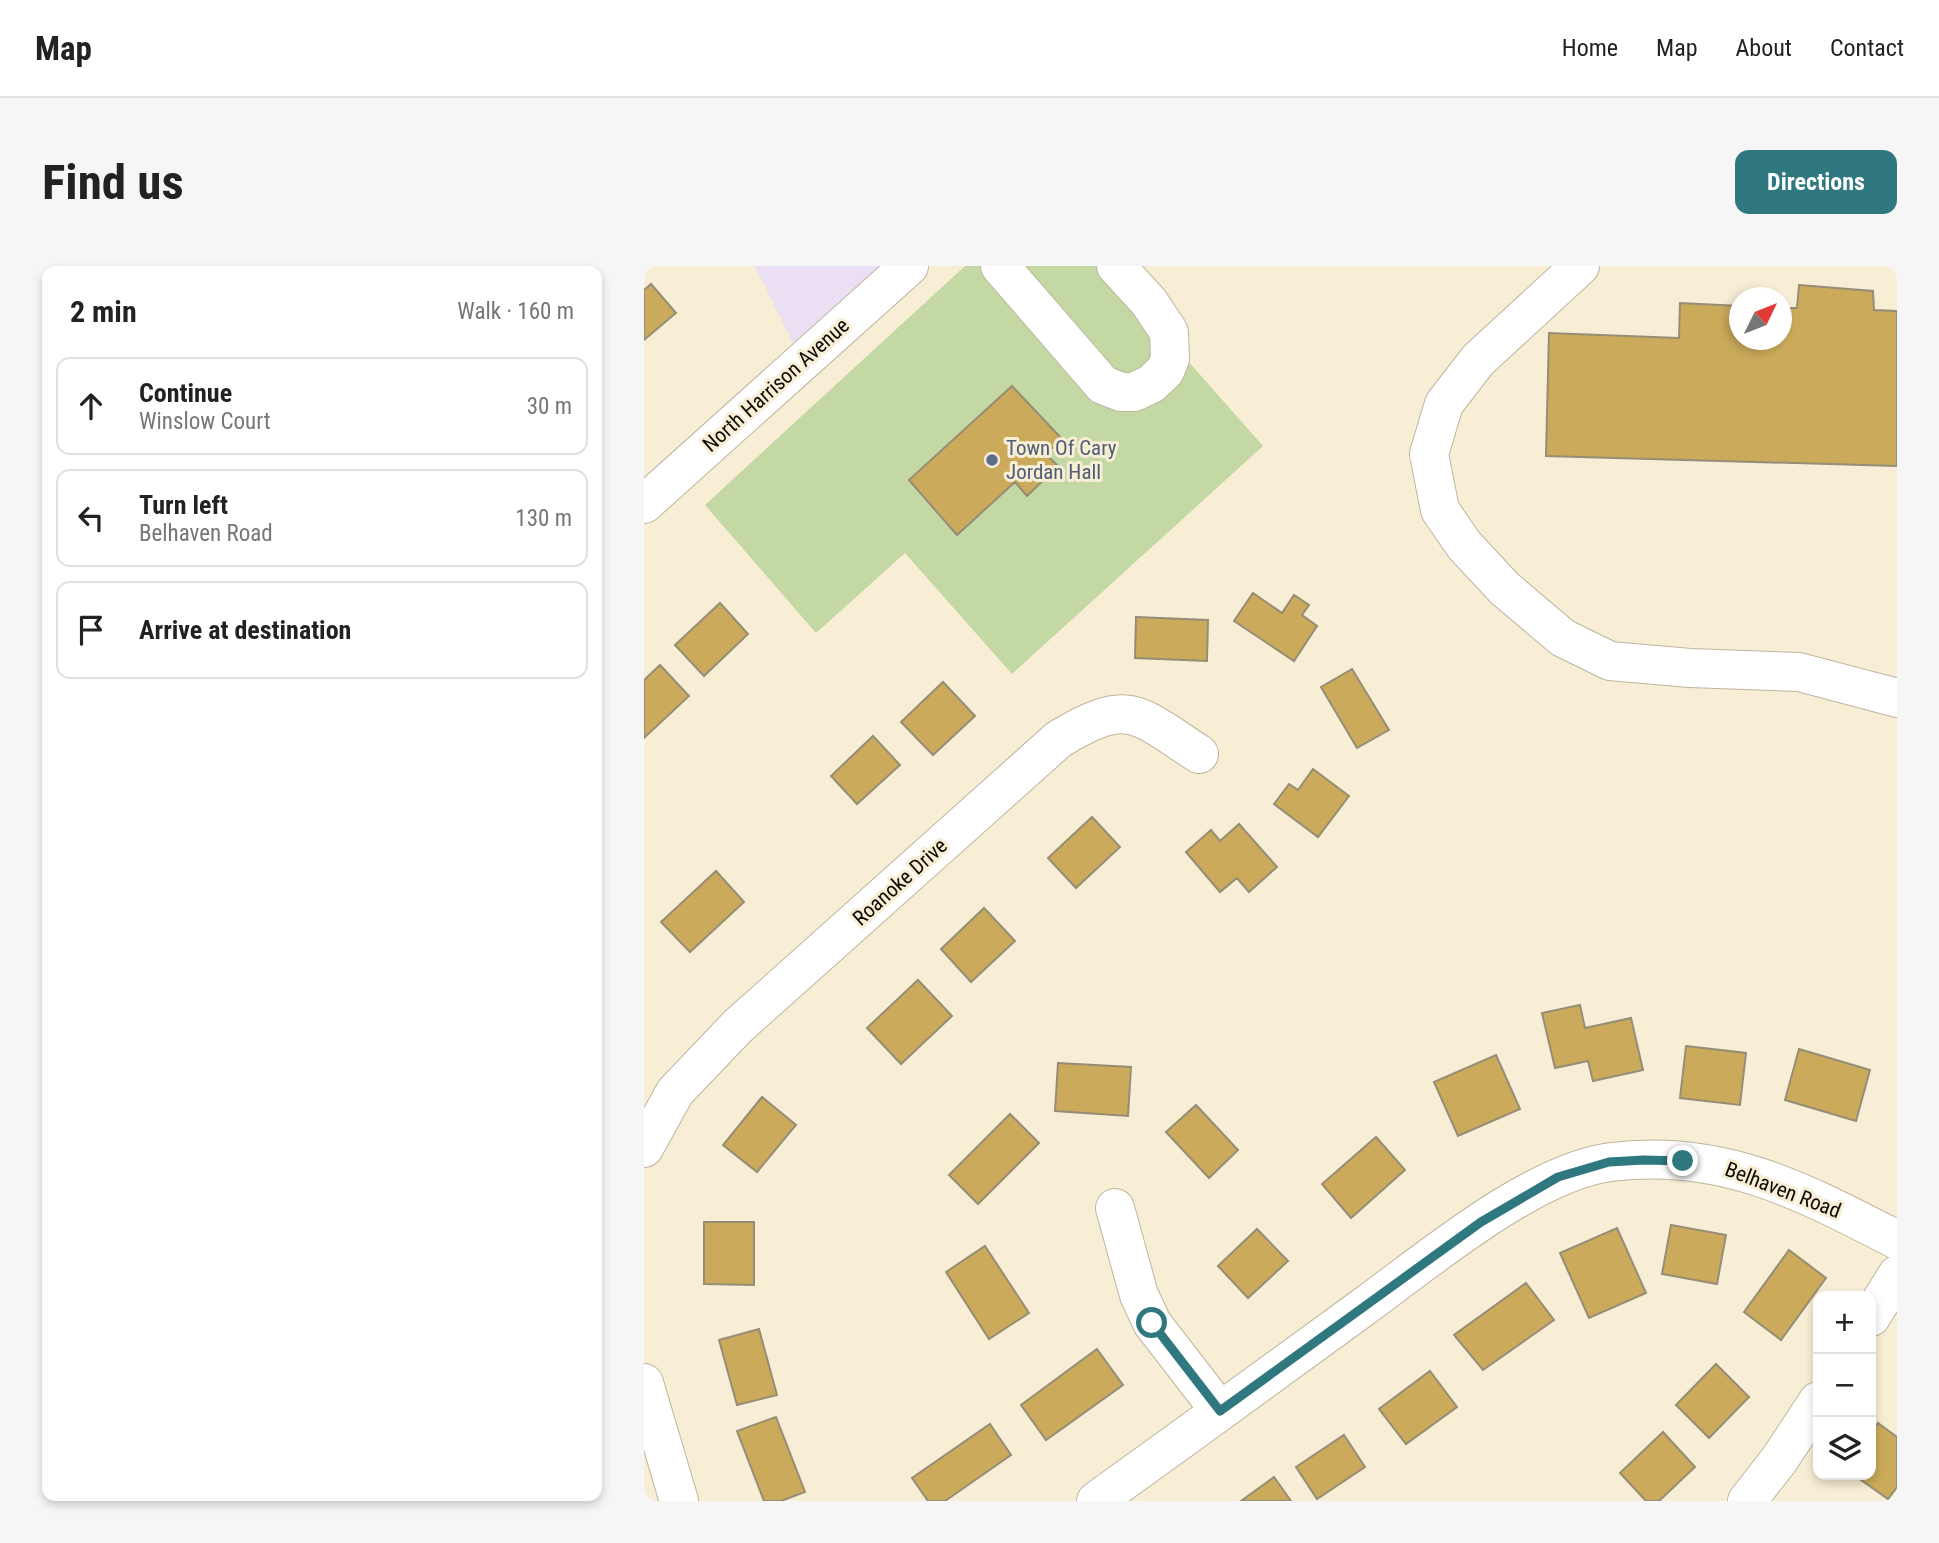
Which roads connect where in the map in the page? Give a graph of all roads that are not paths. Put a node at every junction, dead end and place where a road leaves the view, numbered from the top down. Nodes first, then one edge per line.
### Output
1 (909, 266) edge
2 (1000, 266) edge
3 (1116, 266) edge
4 (1580, 266) edge
5 (644, 504) edge
6 (1897, 698) edge
7 (1199, 754) dead end
8 (644, 1148) edge
9 (1115, 1208) dead end
10 (1897, 1240) edge
11 (1897, 1275) edge
12 (1876, 1309) edge
13 (644, 1383) edge
14 (1813, 1409) edge
15 (1220, 1411) junction
16 (679, 1501) edge
17 (1096, 1501) edge
18 (1747, 1501) edge

1 - 5 street, North Harrison Avenue
2 - 3 street
4 - 6 street
7 - 8 street, Roanoke Drive
9 - 15 street
10 - 15 street, Belhaven Road
11 - 12 street
13 - 16 street
14 - 18 street
15 - 17 street, Belhaven Road

